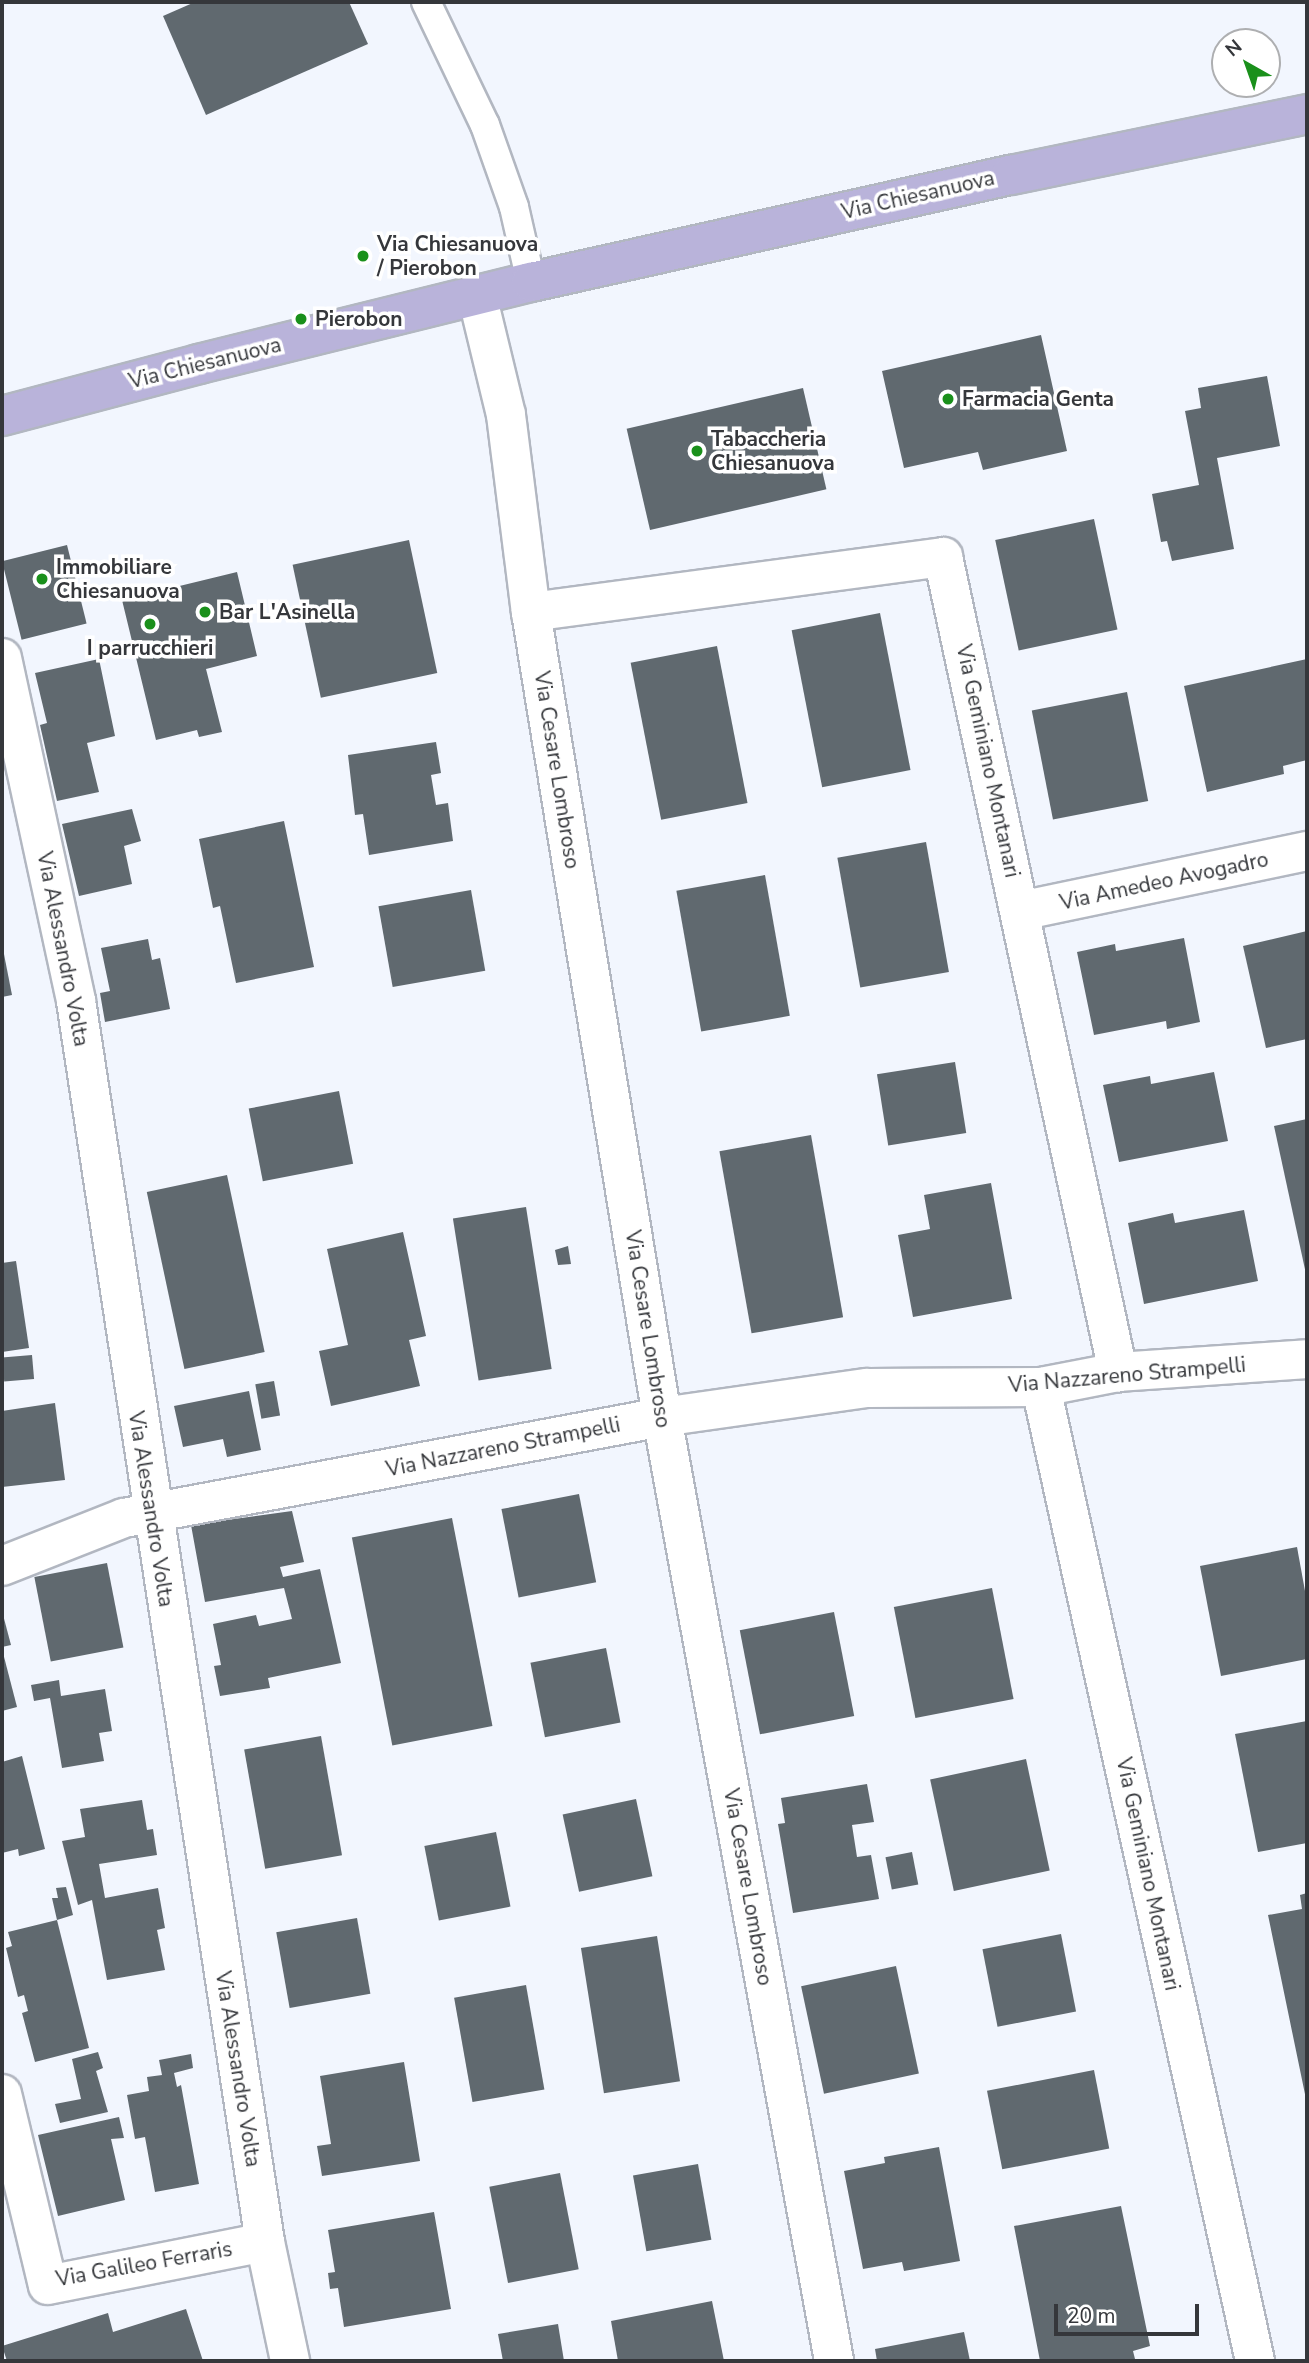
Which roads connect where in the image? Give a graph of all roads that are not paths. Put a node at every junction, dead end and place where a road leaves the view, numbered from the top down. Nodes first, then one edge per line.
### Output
1 (426, 2) edge
2 (1307, 114) edge
3 (531, 282) junction
4 (477, 295) junction
5 (2, 416) edge
6 (531, 612) junction
7 (2, 658) edge
8 (1307, 852) edge
9 (1020, 911) junction
10 (1307, 1359) edge
11 (1118, 1372) junction
12 (1041, 1387) junction
13 (662, 1417) junction
14 (151, 1513) junction
15 (2, 1566) edge
16 (2, 2094) edge
17 (265, 2242) junction
18 (290, 2361) edge
19 (834, 2361) edge
20 (1255, 2361) edge

1 - 3 lane
2 - 3 main road, Via Chiesanuova
3 - 4 main road, Via Chiesanuova
4 - 5 main road, Via Chiesanuova
4 - 6 street, Via Cesare Lombroso
6 - 9 street, Via Geminiano Montanari
6 - 13 street, Via Cesare Lombroso
7 - 14 street, Via Alessandro Volta
8 - 9 street, Via Amedeo Avogadro
9 - 11 street, Via Geminiano Montanari
10 - 11 street, Via Nazzareno Strampelli
11 - 12 street, Via Nazzareno Strampelli
12 - 13 street, Via Nazzareno Strampelli
12 - 20 street, Via Geminiano Montanari
13 - 14 street, Via Nazzareno Strampelli
13 - 19 street, Via Cesare Lombroso
14 - 15 street, Via Nazzareno Strampelli
14 - 17 street, Via Alessandro Volta
16 - 17 street, Via Galileo Ferraris
17 - 18 street, Via Alessandro Volta

